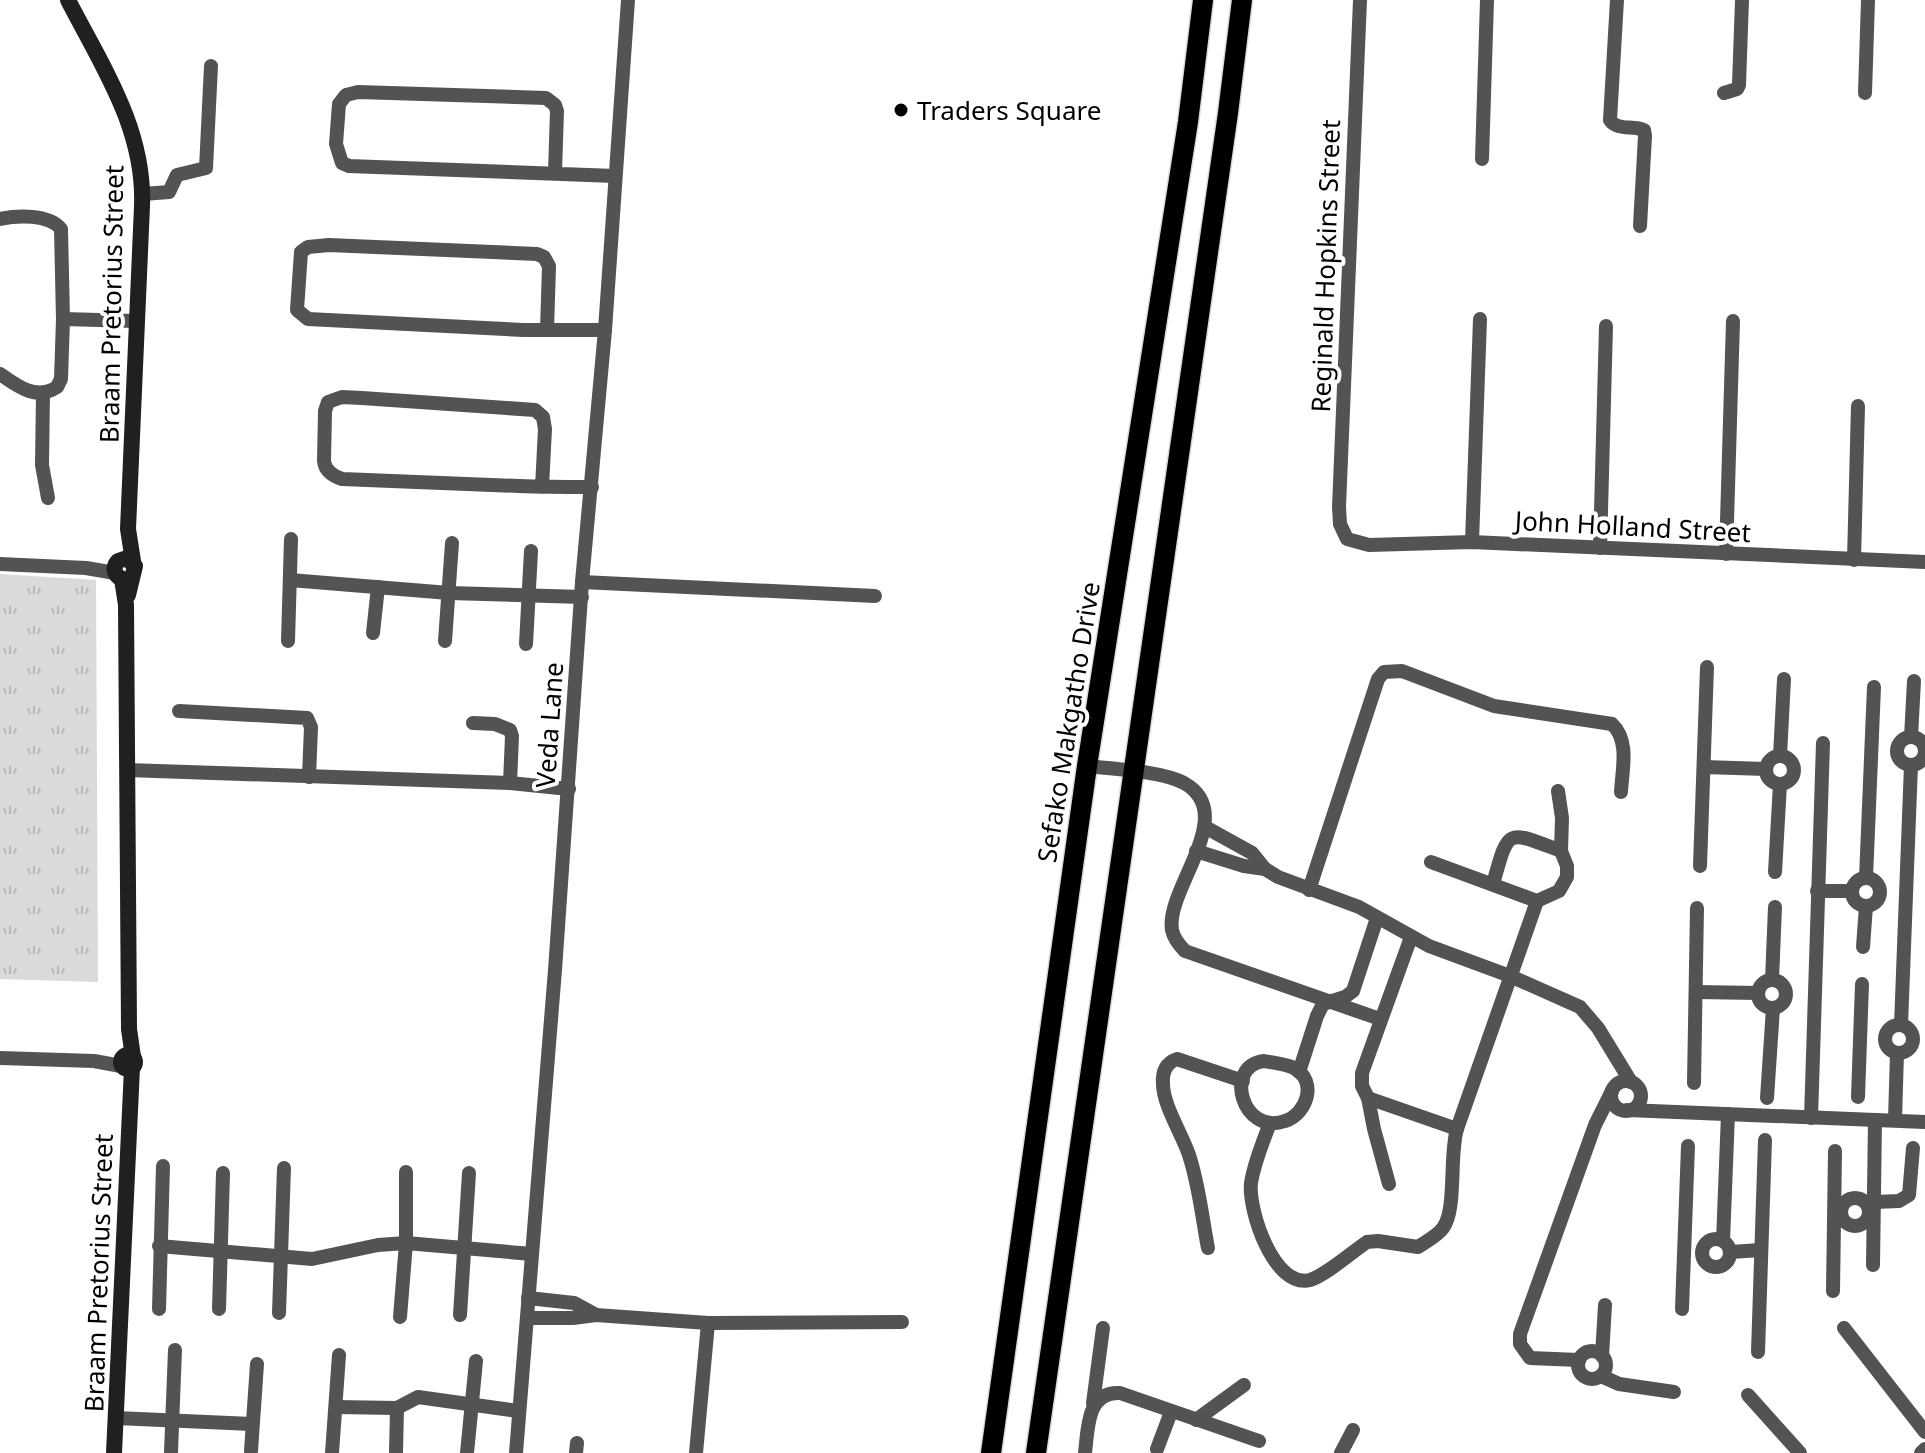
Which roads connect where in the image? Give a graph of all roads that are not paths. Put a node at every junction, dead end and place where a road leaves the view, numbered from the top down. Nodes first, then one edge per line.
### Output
1 (68, 0) edge
2 (628, 0) edge
3 (1203, 0) edge
4 (1242, 0) edge
5 (1360, 0) edge
6 (1487, 0) edge
7 (1617, 0) edge
8 (1742, 0) edge
9 (1868, 0) edge
10 (211, 66) dead end
11 (1724, 93) dead end
12 (1865, 93) dead end
13 (1482, 159) dead end
14 (555, 172) junction
15 (615, 176) junction
16 (143, 194) junction
17 (0, 219) edge
18 (1640, 226) dead end
19 (63, 319) junction
20 (1480, 319) dead end
21 (135, 321) junction
22 (1733, 321) dead end
23 (1606, 326) dead end
24 (547, 330) junction
25 (605, 330) junction
26 (0, 374) edge
27 (43, 394) junction
28 (1858, 406) dead end
29 (542, 487) junction
30 (592, 487) junction
31 (48, 498) dead end
32 (1343, 534) joint
33 (291, 539) dead end
34 (1472, 542) junction
35 (452, 543) dead end
36 (1600, 548) junction
37 (531, 551) dead end
38 (1726, 554) junction
39 (1854, 560) junction
40 (1925, 562) edge
41 (0, 564) edge
42 (123, 569) junction
43 (290, 580) junction
44 (378, 587) junction
45 (582, 590) junction
46 (449, 593) junction
47 (528, 595) junction
48 (875, 596) dead end
49 (373, 633) dead end
50 (288, 641) dead end
51 (445, 641) dead end
52 (526, 644) dead end
53 (1707, 667) dead end
54 (1784, 679) dead end
55 (1914, 681) dead end
56 (1874, 687) dead end
57 (179, 711) dead end
58 (473, 723) dead end
59 (1911, 737) junction
60 (1823, 743) dead end
61 (1873, 750) junction
62 (1897, 750) junction
63 (1925, 750) edge
64 (1780, 756) junction
65 (1911, 765) junction
66 (1087, 766) junction
67 (1704, 767) junction
68 (1766, 769) junction
69 (127, 770) junction
70 (1133, 770) junction
71 (1794, 770) junction
72 (1822, 770) junction
73 (309, 777) junction
74 (510, 783) junction
75 (1780, 784) junction
76 (569, 789) junction
77 (1558, 791) dead end
78 (1621, 792) dead end
79 (1205, 827) junction
80 (1196, 851) junction
81 (1561, 851) junction
82 (1431, 862) dead end
83 (1700, 866) dead end
84 (1265, 869) junction
85 (1775, 872) dead end
86 (1866, 878) junction
87 (1493, 884) junction
88 (1309, 890) junction
89 (1817, 891) junction
90 (1852, 891) junction
91 (1880, 891) junction
92 (1905, 892) junction
93 (1537, 901) junction
94 (1866, 906) junction
95 (1775, 907) dead end
96 (1697, 908) dead end
97 (1377, 918) junction
98 (1411, 937) junction
99 (1863, 947) dead end
100 (1510, 976) junction
101 (1772, 980) junction
102 (1862, 984) dead end
103 (1696, 992) junction
104 (1758, 993) junction
105 (1786, 993) junction
106 (1814, 993) junction
107 (1333, 1001) junction
108 (1773, 1008) junction
109 (1380, 1019) junction
110 (1901, 1025) junction
111 (1861, 1037) junction
112 (1885, 1038) junction
113 (1919, 1038) edge
114 (1897, 1053) junction
115 (0, 1058) edge
116 (126, 1062) junction
117 (1299, 1072) junction
118 (1243, 1081) junction
119 (1694, 1083) dead end
120 (1620, 1085) junction
121 (1858, 1097) dead end
122 (1368, 1098) junction
123 (1641, 1098) junction
124 (1767, 1098) dead end
125 (1624, 1110) junction
126 (1656, 1112) junction
127 (1600, 1114) junction
128 (1728, 1114) junction
129 (1811, 1118) junction
130 (1875, 1120) junction
131 (1895, 1120) junction
132 (1925, 1122) edge
133 (1270, 1123) junction
134 (1457, 1129) junction
135 (1765, 1140) dead end
136 (1688, 1146) dead end
137 (1913, 1148) dead end
138 (1835, 1151) dead end
139 (163, 1166) dead end
140 (284, 1168) dead end
141 (406, 1172) dead end
142 (223, 1173) dead end
143 (469, 1173) dead end
144 (1389, 1184) dead end
145 (1837, 1211) junction
146 (1871, 1216) junction
147 (406, 1243) junction
148 (159, 1246) junction
149 (1726, 1246) junction
150 (1208, 1248) dead end
151 (465, 1249) junction
152 (1761, 1250) junction
153 (220, 1252) junction
154 (1702, 1252) junction
155 (1684, 1253) junction
156 (532, 1254) junction
157 (281, 1256) junction
158 (1873, 1265) dead end
159 (1833, 1291) dead end
160 (528, 1298) junction
161 (1605, 1305) dead end
162 (159, 1309) dead end
163 (219, 1309) dead end
164 (1682, 1309) dead end
165 (279, 1313) dead end
166 (460, 1315) dead end
167 (596, 1315) junction
168 (400, 1317) dead end
169 (527, 1318) junction
170 (902, 1322) dead end
171 (708, 1323) junction
172 (1103, 1328) dead end
173 (1844, 1328) dead end
174 (175, 1350) dead end
175 (1758, 1352) dead end
176 (339, 1355) dead end
177 (1602, 1356) junction
178 (1579, 1360) junction
179 (476, 1361) dead end
180 (1884, 1362) dead end
181 (257, 1364) dead end
182 (1601, 1376) junction
183 (1244, 1385) dead end
184 (1674, 1392) dead end
185 (1748, 1395) dead end
186 (471, 1405) junction
187 (336, 1407) junction
188 (397, 1408) junction
189 (518, 1411) junction
190 (1092, 1411) junction
191 (1171, 1412) junction
192 (1925, 1416) edge
193 (116, 1418) junction
194 (1196, 1420) junction
195 (173, 1421) junction
196 (252, 1424) junction
197 (1353, 1430) dead end
198 (1925, 1432) edge
199 (1259, 1441) dead end
200 (1157, 1449) dead end
201 (251, 1451) edge
202 (171, 1452) edge
203 (114, 1453) edge
204 (332, 1453) edge
205 (396, 1453) edge
206 (467, 1453) edge
207 (516, 1453) edge
208 (696, 1453) edge
209 (991, 1453) edge
210 (1036, 1453) edge
211 (1085, 1453) edge
212 (1341, 1453) edge
213 (1800, 1453) edge

1 - 16 street, Braam Pretorius Street
2 - 15 street, Veda Lane
3 - 66 main road, Sefako Makgatho Drive
4 - 70 main road
5 - 32 street, Reginald Hopkins Street
6 - 13 street
7 - 18 street
8 - 11 street
9 - 12 street
10 - 16 street
14 - 14 street
14 - 15 street
15 - 25 street, Veda Lane
16 - 21 street, Braam Pretorius Street
17 - 19 street
19 - 21 street
19 - 27 street
20 - 34 street
21 - 42 street, Braam Pretorius Street
22 - 38 street
23 - 36 street
24 - 24 street
24 - 25 street
25 - 30 street, Veda Lane
26 - 27 street
27 - 31 street
28 - 39 street
29 - 29 street
29 - 30 street
30 - 45 street, Veda Lane
32 - 34 street, John Holland Street
33 - 43 street
34 - 36 street, John Holland Street
35 - 46 street
36 - 38 street, John Holland Street
37 - 47 street
38 - 39 street, John Holland Street
39 - 40 street, John Holland Street
41 - 42 street
42 - 69 street, Braam Pretorius Street
43 - 44 street
43 - 50 street
44 - 46 street
44 - 49 street
45 - 47 street
45 - 48 street
45 - 76 street, Veda Lane
46 - 47 street
46 - 51 street
47 - 52 street
53 - 67 street
54 - 64 street
55 - 59 street
56 - 61 street
57 - 73 street
58 - 74 street
59 - 62 street
59 - 63 street
60 - 72 street
61 - 62 street
61 - 86 street
62 - 65 street
63 - 65 street
64 - 68 street
64 - 71 street
65 - 92 street
66 - 70 street
66 - 209 main road, Sefako Makgatho Drive
67 - 68 street
67 - 83 street
68 - 75 street
69 - 73 street
69 - 116 street, Braam Pretorius Street
70 - 79 street
70 - 210 main road
71 - 72 street
71 - 75 street
72 - 89 street
73 - 74 street
74 - 76 street
75 - 85 street
76 - 156 street, Veda Lane
77 - 81 street
78 - 88 street
79 - 80 street
79 - 84 street
80 - 84 street
80 - 107 street
81 - 87 street
81 - 93 street
82 - 87 street
84 - 88 street
86 - 90 street
86 - 91 street
87 - 93 street
88 - 97 street
89 - 90 street
89 - 106 street
90 - 94 street
91 - 92 street
91 - 94 street
92 - 110 street
93 - 100 street
94 - 99 street
95 - 101 street
96 - 103 street
97 - 98 street
97 - 107 street
98 - 100 street
98 - 109 street
100 - 120 street
100 - 134 street
101 - 104 street
101 - 105 street
102 - 111 street
103 - 104 street
103 - 119 street
104 - 108 street
105 - 106 street
105 - 108 street
106 - 129 street
107 - 109 street
107 - 117 street
108 - 124 street
109 - 122 street
110 - 112 street
110 - 113 street
111 - 112 street
111 - 121 street
112 - 114 street
113 - 114 street
114 - 131 street
115 - 116 street
116 - 193 street, Braam Pretorius Street
117 - 118 street
117 - 133 street
118 - 133 street
118 - 150 street
120 - 123 street
120 - 125 street
120 - 127 street
122 - 134 street
122 - 144 street
123 - 125 street
123 - 126 street
125 - 126 street
125 - 127 street
126 - 128 street
127 - 178 street
128 - 129 street
128 - 149 street
129 - 130 street
130 - 131 street
130 - 146 street
131 - 132 street
133 - 134 street
135 - 152 street
136 - 155 street
137 - 146 street
138 - 145 street
139 - 148 street
140 - 157 street
141 - 147 street
142 - 153 street
143 - 151 street
145 - 146 street
145 - 146 street
145 - 159 street
146 - 158 street
147 - 151 street
147 - 157 street
147 - 168 street
148 - 153 street
148 - 162 street
149 - 152 street
149 - 154 street
149 - 154 street
151 - 156 street
151 - 166 street
152 - 175 street
153 - 157 street
153 - 163 street
154 - 155 street
155 - 164 street
156 - 160 street, Veda Lane
157 - 165 street
160 - 167 street
160 - 169 street, Veda Lane
161 - 177 street
167 - 169 street
167 - 171 street
169 - 189 street, Veda Lane
170 - 171 street
171 - 208 street
172 - 190 street
173 - 198 street
174 - 195 street
176 - 187 street
177 - 178 street
177 - 182 street
178 - 182 street
179 - 186 street
180 - 192 street
181 - 196 street
182 - 184 street
183 - 194 street
185 - 213 street
186 - 188 street
186 - 189 street
186 - 206 street
187 - 188 street
187 - 204 street
188 - 205 street
189 - 207 street, Veda Lane
190 - 191 street
190 - 211 street
191 - 194 street
191 - 200 street
193 - 195 street
193 - 203 street, Braam Pretorius Street
194 - 199 street
195 - 196 street
195 - 202 street
196 - 201 street
197 - 212 street

